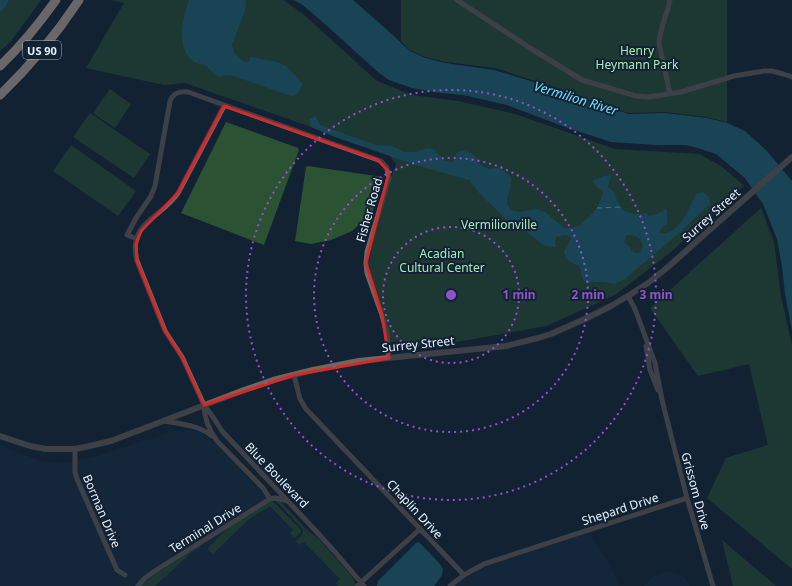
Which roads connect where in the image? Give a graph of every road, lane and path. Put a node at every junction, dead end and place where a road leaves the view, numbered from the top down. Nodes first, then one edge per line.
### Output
1 (56, 0) edge
2 (79, 0) edge
3 (457, 0) edge
4 (670, 0) edge
5 (0, 66) edge
6 (792, 77) edge
7 (670, 94) junction
8 (0, 95) edge
9 (224, 106) junction
10 (792, 157) edge
11 (137, 240) junction
12 (628, 296) junction
13 (389, 358) junction
14 (294, 375) junction
15 (204, 405) junction
16 (164, 421) junction
17 (0, 436) edge
18 (215, 438) junction
19 (74, 449) junction
20 (687, 498) junction
21 (270, 499) junction
22 (288, 501) junction
23 (420, 529) junction
24 (125, 575) dead end
25 (464, 575) junction
26 (361, 585) edge
27 (138, 586) edge
28 (450, 586) edge
29 (713, 586) edge

1 - 5 highway, US 90
2 - 8 highway, US 90
3 - 7 street
4 - 7 street
6 - 7 street
9 - 11 street
9 - 11 street, Fisher Road
9 - 13 street, Fisher Road
10 - 12 street, Surrey Street
11 - 15 street, Fisher Road
12 - 13 street, Surrey Street
12 - 20 street, Grissom Drive
13 - 14 street, Surrey Street
14 - 15 street, Surrey Street
14 - 23 street, Chaplin Drive
15 - 16 street, Surrey Street
15 - 18 street, Blue Boulevard
15 - 22 street, Blue Boulevard
16 - 18 street, Blue Boulevard
16 - 19 street, Surrey Street
17 - 19 street, Surrey Street
18 - 21 street, Blue Boulevard
19 - 24 street, Borman Drive
20 - 25 street, Shepard Drive
20 - 29 street, Grissom Drive
21 - 22 street
21 - 27 street, Terminal Drive
22 - 26 street, Blue Boulevard
23 - 25 street, Chaplin Drive
23 - 26 street
25 - 28 street

